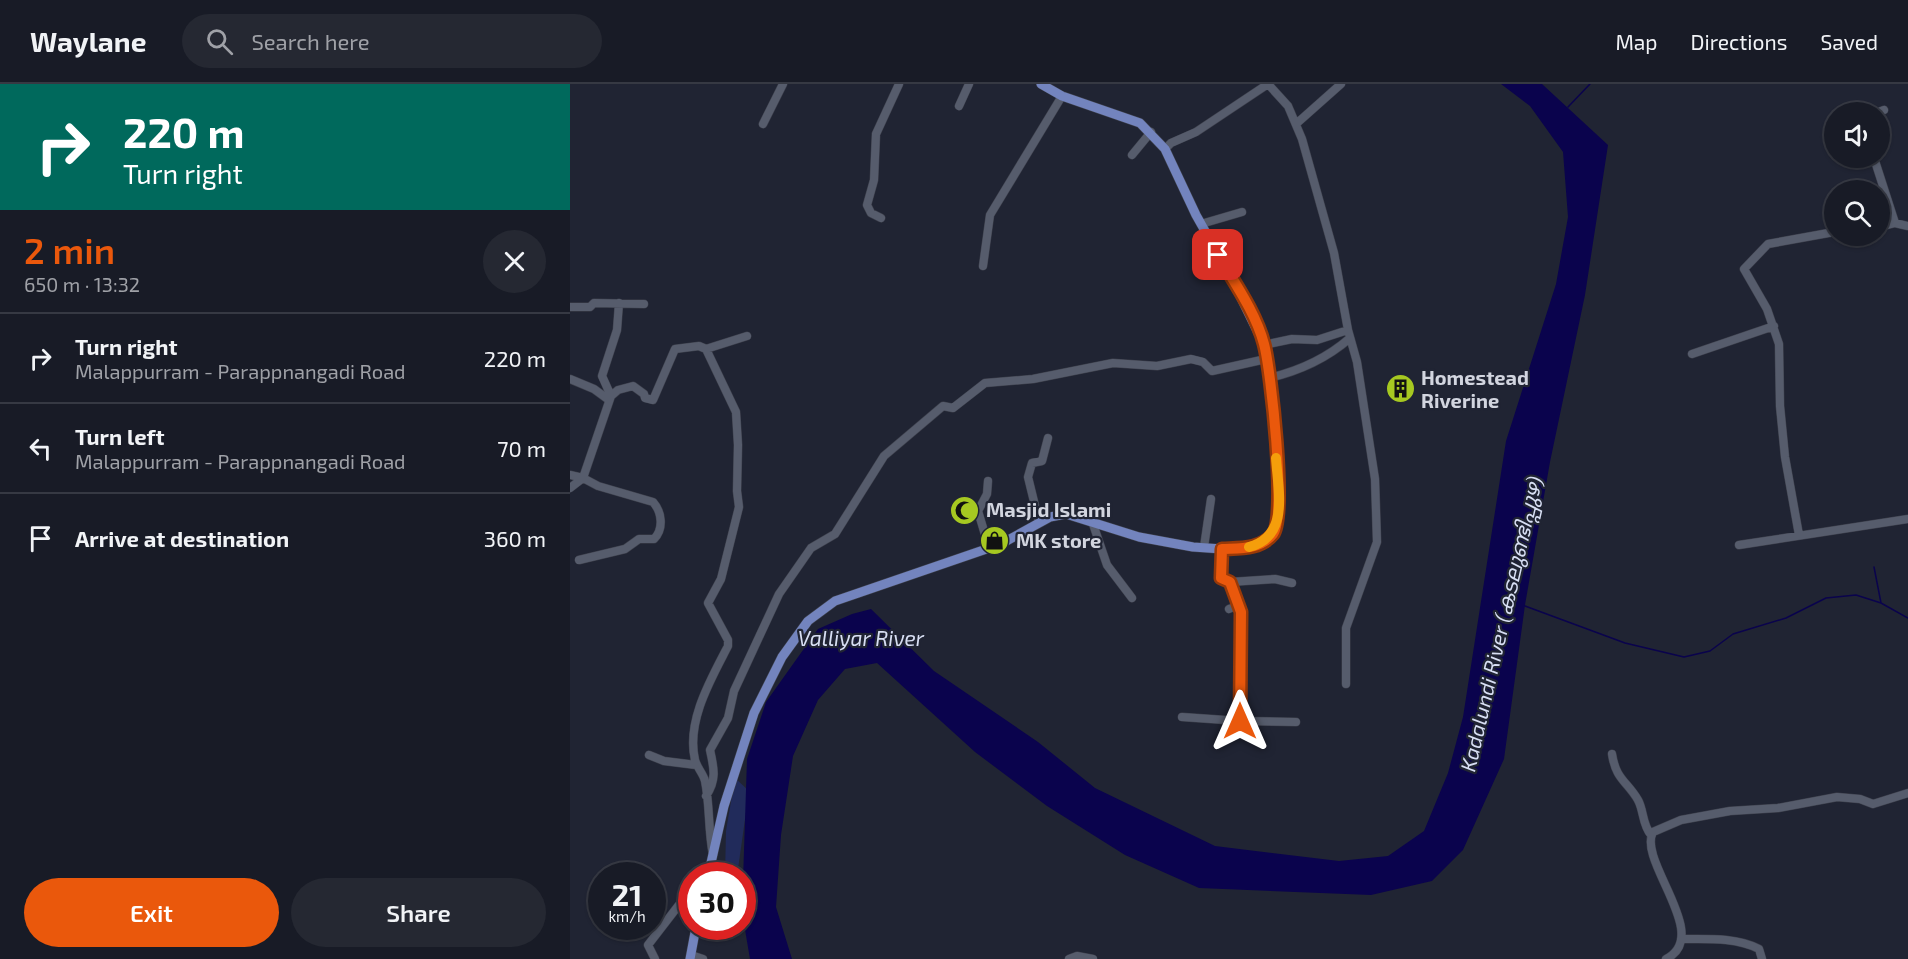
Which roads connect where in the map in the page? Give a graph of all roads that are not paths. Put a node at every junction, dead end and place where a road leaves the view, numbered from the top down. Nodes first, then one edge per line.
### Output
1 (783, 84) edge
2 (899, 84) edge
3 (969, 84) edge
4 (1041, 84) edge
5 (1341, 84) edge
6 (1062, 96) junction
7 (959, 106) dead end
8 (763, 124) dead end
9 (1296, 124) junction
10 (1151, 132) junction
11 (1165, 149) junction
12 (1132, 155) dead end
13 (1877, 168) edge
14 (1242, 212) dead end
15 (881, 218) dead end
16 (1895, 223) junction
17 (1201, 224) junction
18 (1890, 224) edge
19 (1908, 226) edge
20 (1824, 231) edge
21 (983, 266) dead end
22 (619, 303) junction
23 (644, 304) dead end
24 (570, 307) edge
25 (1774, 326) junction
26 (1349, 334) junction
27 (747, 336) dead end
28 (1264, 345) junction
29 (706, 349) junction
30 (1692, 354) dead end
31 (1266, 359) junction
32 (1269, 378) junction
33 (570, 379) edge
34 (610, 398) junction
35 (1048, 438) dead end
36 (570, 475) edge
37 (583, 478) junction
38 (988, 481) dead end
39 (570, 488) edge
40 (1211, 500) dead end
41 (1908, 519) edge
42 (1040, 522) junction
43 (1093, 524) junction
44 (1799, 535) junction
45 (1739, 545) dead end
46 (1204, 547) junction
47 (989, 548) junction
48 (1222, 549) junction
49 (579, 560) dead end
50 (1230, 582) junction
51 (1292, 583) dead end
52 (1132, 598) dead end
53 (1237, 599) junction
54 (1229, 609) dead end
55 (1346, 684) dead end
56 (1182, 717) dead end
57 (1240, 721) junction
58 (1296, 722) dead end
59 (1612, 754) dead end
60 (649, 755) dead end
61 (696, 765) junction
62 (1908, 793) edge
63 (706, 796) junction
64 (1651, 835) junction
65 (714, 859) junction
66 (713, 862) edge
67 (678, 906) edge
68 (1681, 939) junction
69 (694, 940) edge
70 (691, 957) edge
71 (1670, 958) edge
72 (655, 959) edge
73 (703, 959) edge
74 (1069, 959) edge
75 (1093, 959) edge
76 (1762, 959) edge

1 - 8 street
2 - 15 street
3 - 7 street
4 - 6 main road
5 - 9 street
6 - 10 main road
6 - 21 street
9 - 11 street
9 - 26 street
10 - 11 main road
10 - 12 street
11 - 17 main road
13 - 16 street
14 - 17 street
16 - 18 street
16 - 19 street
17 - 28 main road
20 - 25 street
22 - 23 street
22 - 24 street
22 - 34 street
25 - 30 street
25 - 44 street
26 - 28 street
26 - 32 street
26 - 55 street
27 - 29 street
28 - 31 main road
29 - 34 street
29 - 61 street
31 - 32 main road
31 - 63 street
32 - 48 main road
33 - 34 street
34 - 37 street
35 - 42 street
36 - 37 street
37 - 39 street
37 - 49 street
38 - 47 street
40 - 46 street
41 - 44 street
42 - 43 main road
42 - 47 main road
43 - 46 main road
43 - 52 street
44 - 45 street
46 - 48 main road
47 - 65 main road
48 - 50 street
50 - 51 street
50 - 53 street
53 - 54 street
53 - 57 street
56 - 57 street
57 - 58 street
59 - 64 street
60 - 61 street
61 - 63 street
62 - 64 street
63 - 65 street
64 - 68 street
65 - 66 main road
67 - 72 street
68 - 71 street
68 - 76 street
69 - 70 main road
70 - 73 street
74 - 75 street

